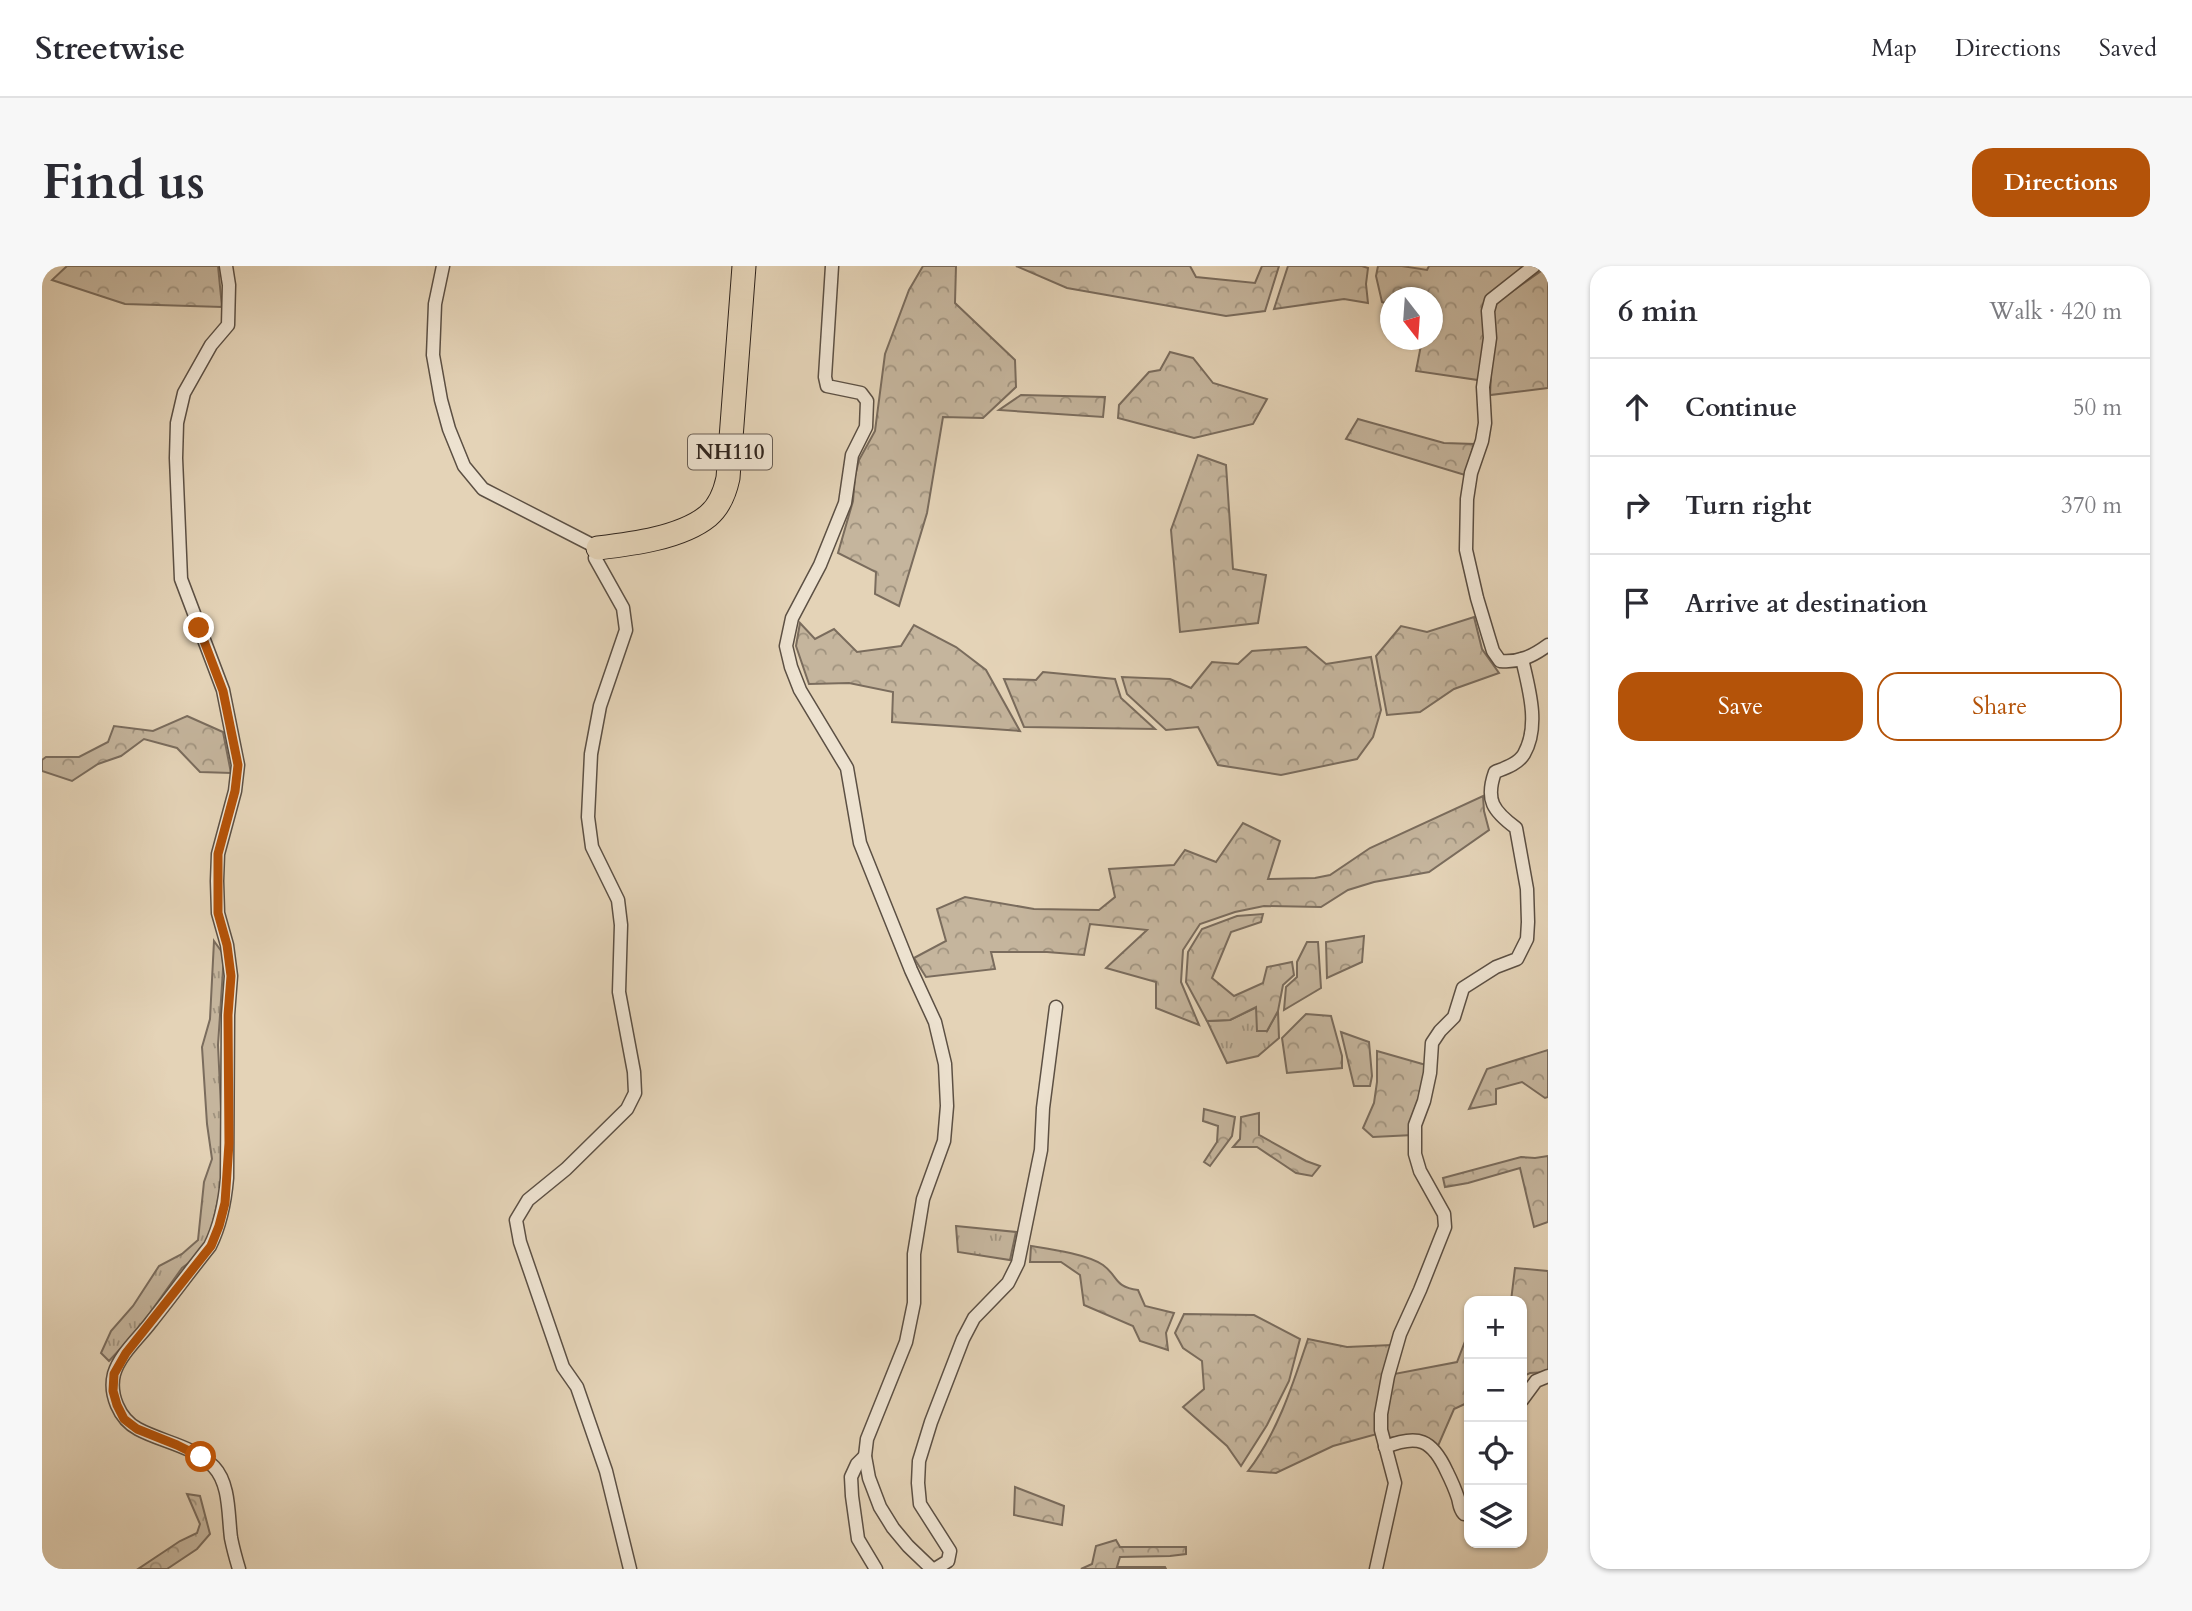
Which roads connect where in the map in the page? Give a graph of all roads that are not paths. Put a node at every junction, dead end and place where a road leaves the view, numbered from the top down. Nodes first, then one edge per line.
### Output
1 (226, 266) edge
2 (443, 266) edge
3 (744, 266) edge
4 (832, 266) edge
5 (1534, 266) edge
6 (597, 548) junction
7 (1548, 645) edge
8 (1522, 659) junction
9 (1056, 1007) dead end
10 (1548, 1376) edge
11 (1527, 1393) edge
12 (1385, 1447) junction
13 (865, 1456) junction
14 (1464, 1514) edge
15 (239, 1569) edge
16 (630, 1569) edge
17 (876, 1569) edge
18 (933, 1569) edge
19 (1376, 1569) edge

1 - 15 street
2 - 6 street
3 - 6 highway, NH110
4 - 13 street
5 - 8 street
6 - 16 street
7 - 8 street
8 - 12 street
9 - 18 street
10 - 11 street
12 - 14 street
12 - 19 street
13 - 17 street
13 - 18 street

